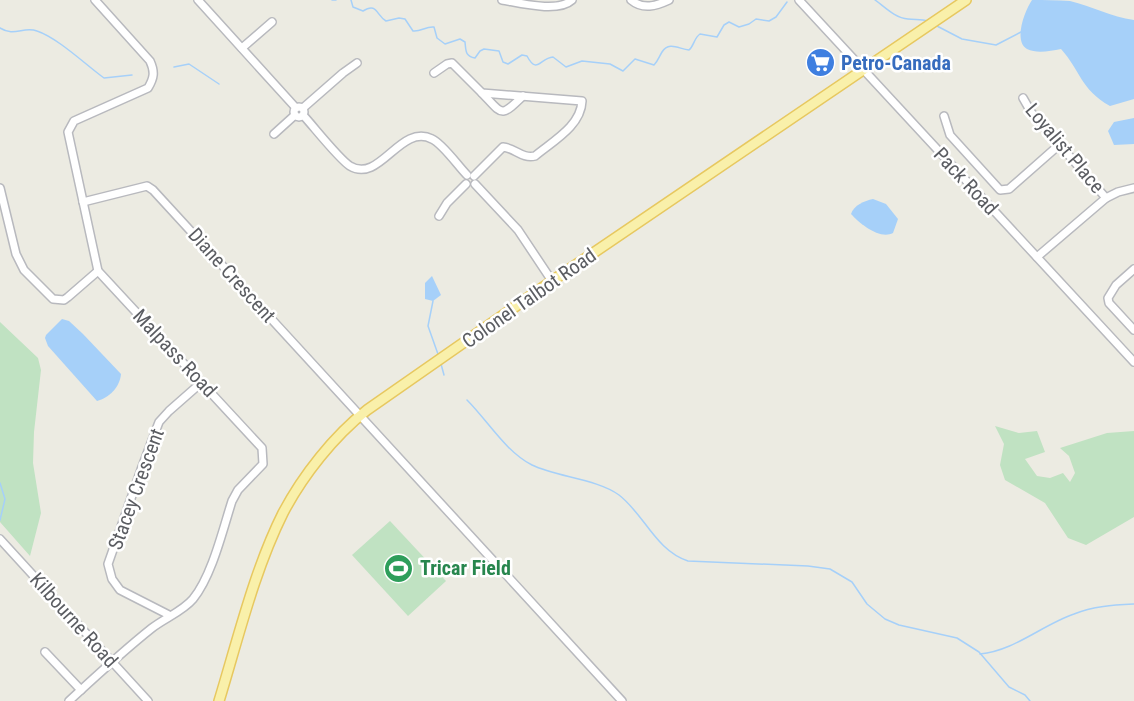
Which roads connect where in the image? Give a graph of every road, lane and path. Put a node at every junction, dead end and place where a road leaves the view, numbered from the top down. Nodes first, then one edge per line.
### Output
1 (95, 0) edge
2 (198, 0) edge
3 (502, 0) edge
4 (572, 0) edge
5 (631, 0) edge
6 (669, 0) edge
7 (799, 0) edge
8 (966, 0) edge
9 (272, 21) dead end
10 (242, 48) junction
11 (357, 63) dead end
12 (863, 70) junction
13 (434, 73) dead end
14 (482, 93) junction
15 (524, 96) junction
16 (1023, 98) dead end
17 (299, 112) junction
18 (944, 116) dead end
19 (274, 134) dead end
20 (1059, 145) junction
21 (472, 179) junction
22 (0, 188) edge
23 (1134, 188) edge
24 (1106, 198) junction
25 (83, 202) junction
26 (439, 216) dead end
27 (1037, 257) junction
28 (1134, 269) edge
29 (98, 271) junction
30 (552, 281) junction
31 (1134, 330) edge
32 (1134, 362) edge
33 (202, 382) junction
34 (360, 415) junction
35 (0, 539) edge
36 (169, 615) junction
37 (45, 652) dead end
38 (112, 663) junction
39 (81, 690) junction
40 (69, 701) edge
41 (148, 701) edge
42 (219, 701) edge
43 (622, 701) edge

1 - 25 street
2 - 10 street
3 - 4 street
5 - 6 street
7 - 12 street, Pack Road
8 - 12 main road, Colonel Talbot Road
9 - 10 street
10 - 17 street
11 - 17 street
12 - 27 street, Pack Road
12 - 30 main road, Colonel Talbot Road
13 - 14 street
14 - 15 street
14 - 15 street
15 - 21 street
16 - 20 street, Loyalist Place
17 - 19 street
17 - 21 street
18 - 20 street
20 - 24 street, Loyalist Place
21 - 26 street
21 - 30 street
22 - 29 street
23 - 24 street
24 - 27 street
25 - 29 street
25 - 34 street, Diane Crescent
27 - 32 street, Pack Road
28 - 31 street
29 - 33 street, Malpass Road
30 - 34 main road, Colonel Talbot Road
33 - 36 street, Malpass Road
33 - 36 street, Stacey Crescent
34 - 42 main road, Colonel Talbot Road
34 - 43 street, Diane Crescent
35 - 38 street, Kilbourne Road
36 - 38 street, Malpass Road
37 - 39 street
38 - 39 street, Malpass Road
38 - 41 street, Kilbourne Road
39 - 40 street, Malpass Road

